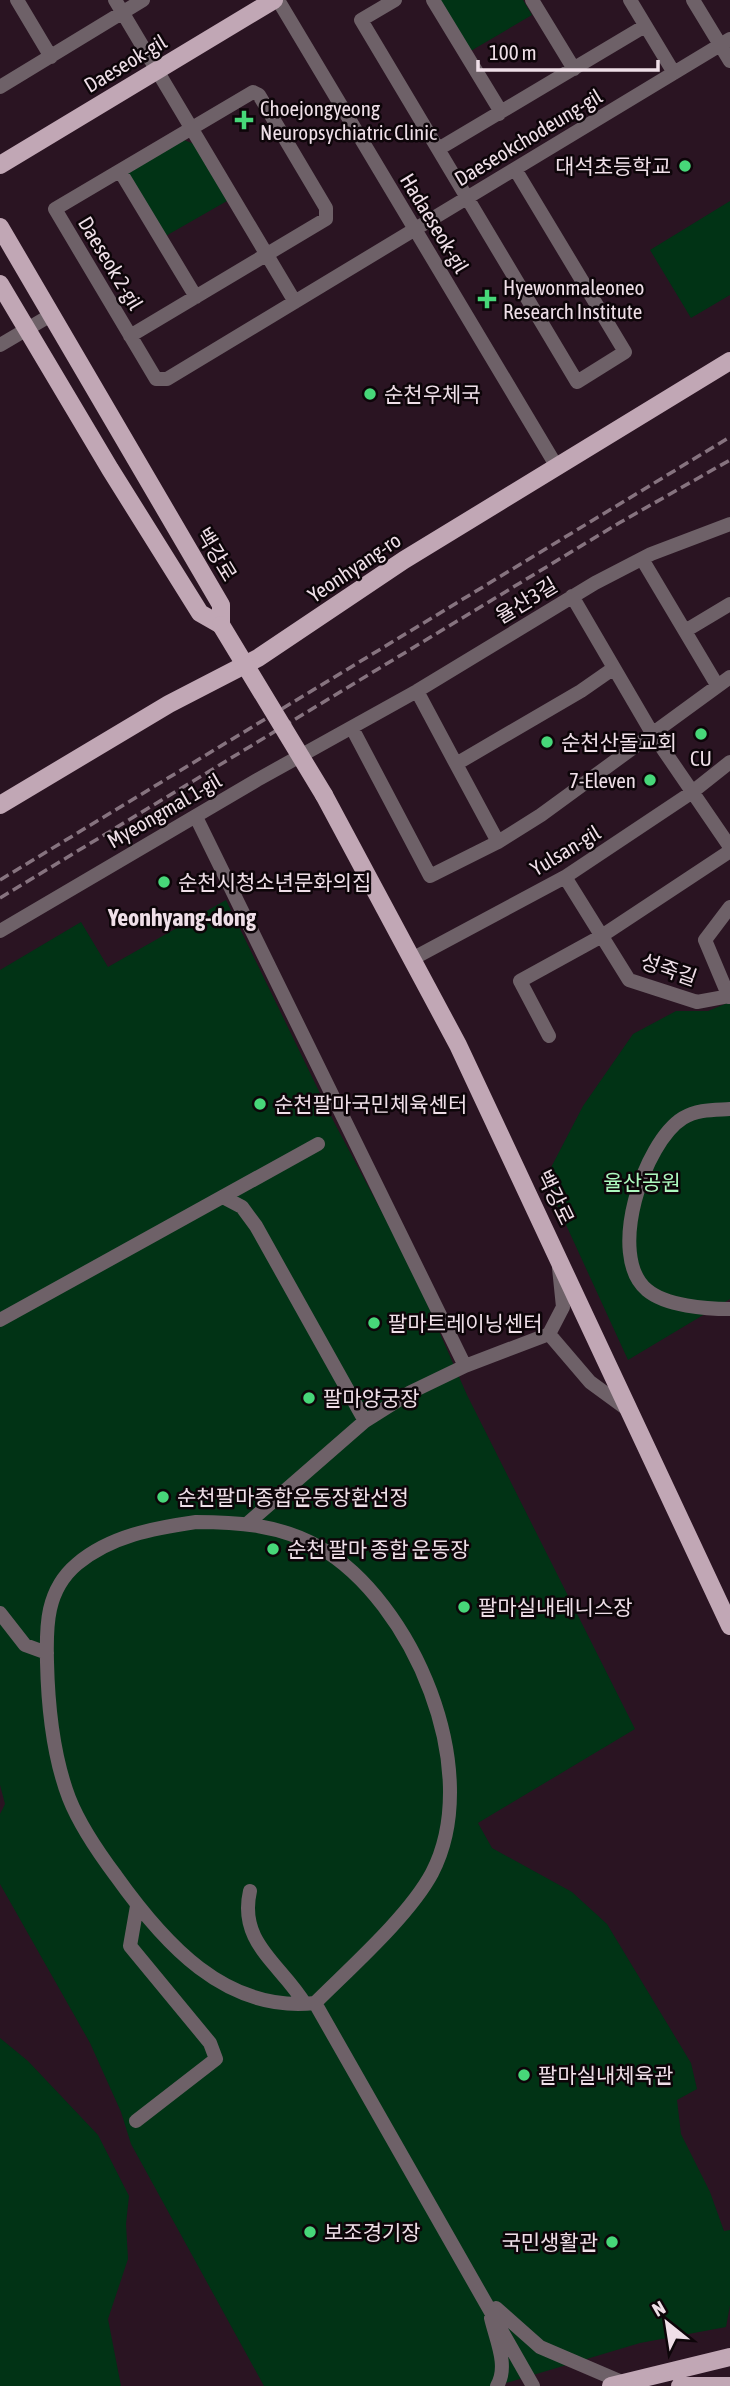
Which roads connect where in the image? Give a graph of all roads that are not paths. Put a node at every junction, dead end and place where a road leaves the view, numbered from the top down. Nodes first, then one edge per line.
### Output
1 (17, 0) edge
2 (143, 0) edge
3 (276, 0) edge
4 (395, 0) edge
5 (433, 0) edge
6 (532, 0) edge
7 (630, 0) edge
8 (693, 0) edge
9 (119, 6) edge
10 (645, 26) junction
11 (725, 42) edge
12 (51, 57) junction
13 (730, 61) edge
14 (574, 69) junction
15 (158, 70) junction
16 (674, 73) junction
17 (0, 87) edge
18 (499, 114) junction
19 (192, 129) junction
20 (440, 148) junction
21 (0, 165) edge
22 (515, 169) junction
23 (120, 172) junction
24 (469, 197) junction
25 (0, 227) edge
26 (415, 230) junction
27 (266, 254) junction
28 (0, 284) edge
29 (196, 297) junction
30 (295, 302) junction
31 (51, 315) junction
32 (27, 329) junction
33 (131, 336) junction
34 (0, 345) edge
35 (730, 361) edge
36 (557, 467) junction
37 (730, 524) edge
38 (642, 559) junction
39 (572, 596) junction
40 (730, 604) edge
41 (221, 625) junction
42 (685, 631) junction
43 (614, 668) junction
44 (730, 677) edge
45 (717, 685) junction
46 (417, 691) junction
47 (352, 728) junction
48 (652, 733) junction
49 (730, 762) edge
50 (456, 764) junction
51 (691, 793) junction
52 (0, 805) edge
53 (195, 817) junction
54 (498, 842) junction
55 (730, 849) edge
56 (565, 877) junction
57 (730, 907) edge
58 (0, 931) edge
59 (600, 937) junction
60 (412, 959) junction
61 (729, 996) edge
62 (549, 1036) dead end
63 (730, 1109) edge
64 (318, 1144) dead end
65 (223, 1197) junction
66 (555, 1247) junction
67 (730, 1309) edge
68 (0, 1320) edge
69 (549, 1334) junction
70 (465, 1366) junction
71 (632, 1413) junction
72 (365, 1421) junction
73 (248, 1523) junction
74 (0, 1612) edge
75 (730, 1626) edge
76 (47, 1653) junction
77 (250, 1891) dead end
78 (137, 1906) junction
79 (310, 2004) junction
80 (136, 2121) dead end
81 (486, 2299) junction
82 (730, 2357) edge
83 (622, 2384) edge
84 (497, 2386) edge
85 (533, 2386) edge
86 (657, 2386) edge
87 (680, 2386) edge
88 (729, 2386) edge

1 - 12 street
2 - 9 street
3 - 15 main road, Daeseok-gil
3 - 26 street, Hadaeseok-gil
4 - 20 street
5 - 18 street
6 - 14 street
7 - 10 street
8 - 11 street
9 - 12 street
9 - 15 street
10 - 14 street
10 - 16 street
11 - 13 street
11 - 16 street, Daeseokchodeung-gil
12 - 17 street
14 - 18 street
15 - 19 street
15 - 21 main road, Daeseok-gil
16 - 22 street, Daeseokchodeung-gil
18 - 20 street
19 - 23 street, Daeseok 2-gil
19 - 27 street
19 - 27 street, Daeseok 2-gil
20 - 24 street
22 - 24 street, Daeseokchodeung-gil
22 - 24 street
23 - 29 street
23 - 33 street, Daeseok 2-gil
24 - 26 street, Daeseokchodeung-gil
25 - 31 main road, 백강로
26 - 30 street, Daeseokchodeung-gil
26 - 36 street, Hadaeseok-gil
27 - 29 street, Daeseok 2-gil
27 - 30 street
28 - 32 main road
29 - 33 street, Daeseok 2-gil
30 - 33 street, Daeseokchodeung-gil
31 - 32 street
31 - 41 main road, 백강로
32 - 34 street
32 - 41 main road
35 - 36 main road, Yeonhyang-ro
36 - 52 main road, Yeonhyang-ro
37 - 38 street, 율산3길
38 - 39 street, 율산3길
38 - 42 street
39 - 43 street
39 - 46 street, 율산3길
40 - 42 street
41 - 60 main road, 백강로, bridge
42 - 45 street
43 - 48 street
43 - 50 street
44 - 45 street
45 - 48 street
46 - 47 street, 율산3길
46 - 50 street
47 - 53 street, Myeongmal 1-gil
47 - 54 street
48 - 51 street
48 - 54 street
49 - 51 street, Yulsan-gil
50 - 54 street
51 - 55 street
51 - 56 street, Yulsan-gil
53 - 58 street, Myeongmal 1-gil
53 - 70 street
55 - 59 street
56 - 59 street, 성죽길
56 - 60 street, Yulsan-gil
57 - 61 street
59 - 61 street, 성죽길
59 - 62 street
60 - 66 main road, 백강로
63 - 67 street
64 - 65 street
65 - 68 street
65 - 72 street
66 - 69 street
66 - 71 main road, 백강로
69 - 70 street
69 - 71 street
70 - 72 street
71 - 75 main road, 백강로
72 - 73 street
73 - 76 street
73 - 79 street
74 - 76 street
76 - 78 street
77 - 79 street
78 - 79 street
78 - 80 street
79 - 81 street
81 - 83 street
81 - 84 street
81 - 85 street
82 - 83 main road
83 - 86 main road
87 - 88 main road

